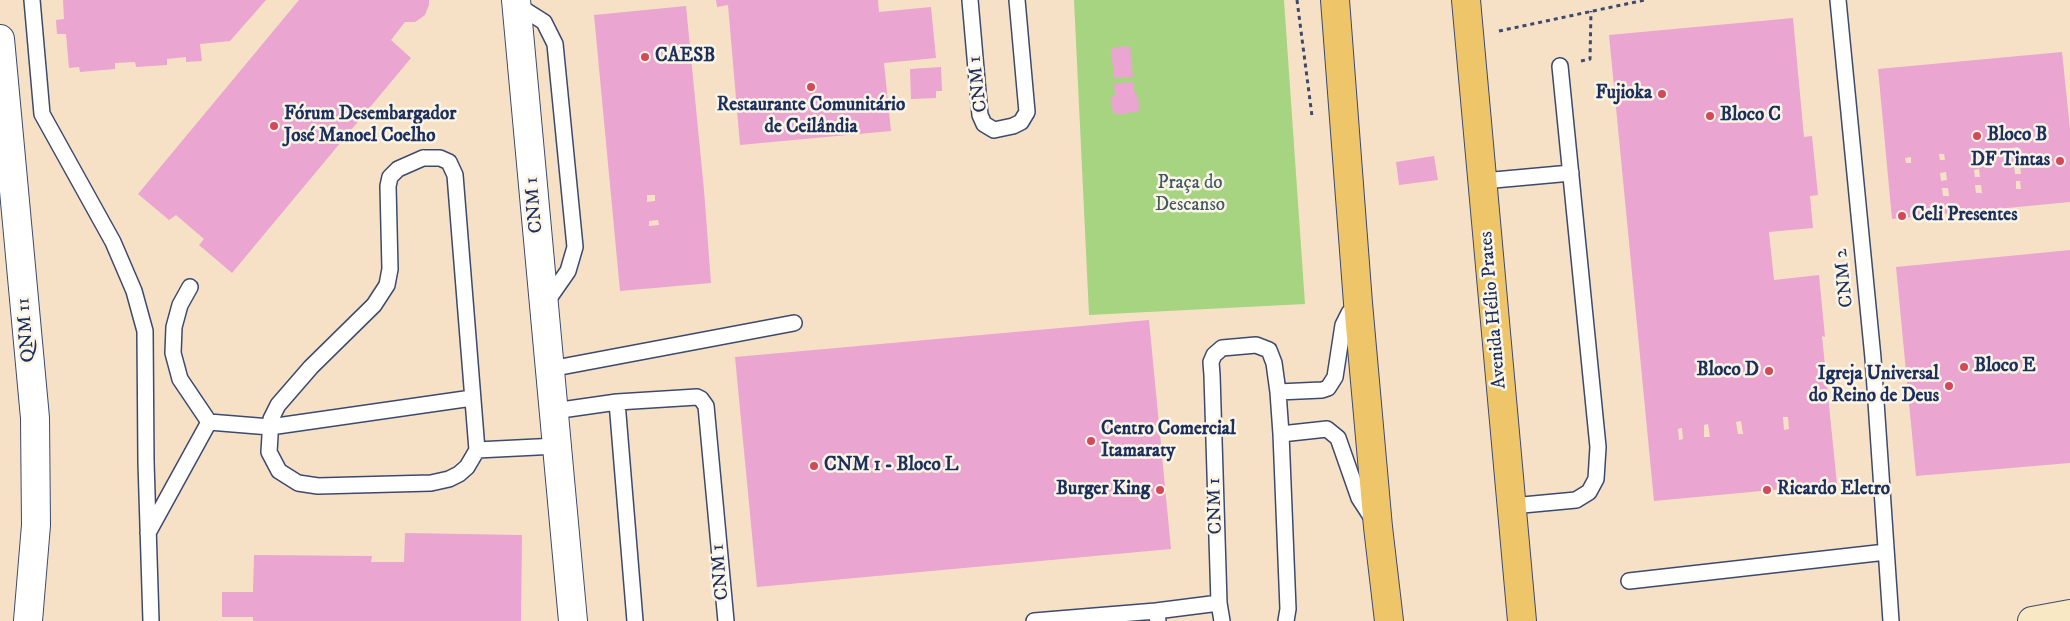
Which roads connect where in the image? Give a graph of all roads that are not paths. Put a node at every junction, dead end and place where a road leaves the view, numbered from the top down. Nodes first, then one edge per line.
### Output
1 (32, 0) edge
2 (970, 0) edge
3 (1017, 0) edge
4 (1335, 0) edge
5 (1466, 0) edge
6 (1838, 0) edge
7 (516, 2) edge
8 (0, 39) edge
9 (1560, 66) road end
10 (1571, 173) junction
11 (1483, 181) junction
12 (190, 287) dead end
13 (1358, 303) junction
14 (545, 304) junction
15 (794, 323) dead end
16 (550, 369) junction
17 (1278, 392) junction
18 (472, 398) junction
19 (617, 402) junction
20 (554, 411) junction
21 (209, 422) junction
22 (270, 428) junction
23 (1281, 434) junction
24 (557, 446) junction
25 (477, 450) junction
26 (1512, 506) junction
27 (1378, 528) junction
28 (148, 534) junction
29 (1886, 552) junction
30 (1629, 581) dead end
31 (1219, 602) junction
32 (2070, 614) edge
33 (1157, 616) edge
34 (28, 621) edge
35 (151, 621) edge
36 (573, 621) edge
37 (635, 621) edge
38 (726, 621) edge
39 (1034, 621) edge
40 (1222, 621) edge
41 (1286, 621) edge
42 (1389, 621) edge
43 (1522, 621) edge
44 (1891, 621) edge
45 (2032, 621) edge

1 - 28 lane
2 - 3 lane, CNM 1
4 - 13 main road
5 - 11 main road, Avenida Hélio Prates
6 - 29 lane, CNM 2
7 - 14 street, CNM 1
7 - 14 lane
8 - 34 street, QNM 11
9 - 10 lane
10 - 11 lane
10 - 26 lane
11 - 26 main road, Avenida Hélio Prates
12 - 21 lane
13 - 17 lane
13 - 27 main road
14 - 16 street, CNM 1
15 - 16 lane
16 - 20 street, CNM 1
17 - 23 lane
17 - 31 lane, CNM 1
18 - 22 lane
18 - 22 lane
18 - 25 lane
19 - 20 lane, CNM 1
19 - 37 lane
19 - 38 lane, CNM 1
20 - 24 street, CNM 1
21 - 22 lane
21 - 28 lane
22 - 25 lane
23 - 27 lane
23 - 41 lane
24 - 25 lane
24 - 36 street, CNM 1
26 - 43 main road, Avenida Hélio Prates
27 - 42 main road
28 - 35 lane
29 - 30 lane
29 - 44 lane, CNM 2
31 - 33 lane
31 - 40 lane, CNM 1
32 - 45 main road
33 - 39 lane

